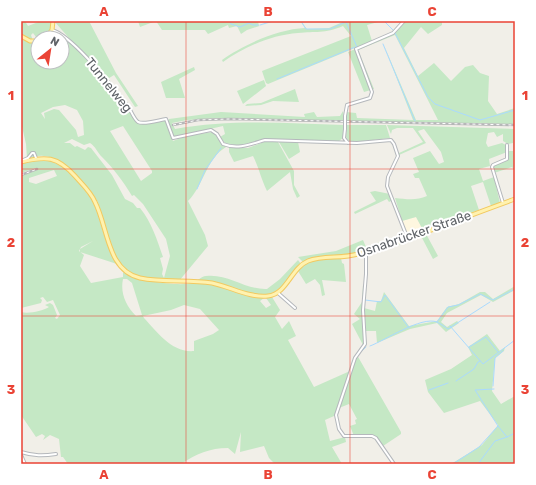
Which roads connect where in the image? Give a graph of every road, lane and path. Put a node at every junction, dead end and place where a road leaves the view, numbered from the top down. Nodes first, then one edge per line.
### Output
1 (53, 21) edge
2 (404, 21) edge
3 (52, 30) edge
4 (21, 36) edge
5 (30, 41) edge
6 (70, 41) edge
7 (344, 138) junction
8 (340, 142) junction
9 (348, 143) junction
10 (508, 145) dead end
11 (36, 158) junction
12 (21, 161) edge
13 (515, 199) edge
14 (503, 203) junction
15 (407, 237) junction
16 (366, 252) junction
17 (278, 293) junction
18 (294, 308) dead end
19 (21, 452) edge
20 (56, 454) dead end
21 (21, 455) edge
22 (26, 464) edge
23 (394, 464) edge

1 - 3 main road
2 - 7 street, bridge
4 - 5 main road
6 - 8 street, Tunnelweg
7 - 8 street
7 - 9 street
8 - 9 street
9 - 15 street
10 - 14 street
11 - 12 main road
11 - 12 street
11 - 17 main road
13 - 14 main road, Osnabrücker Straße
14 - 15 main road, Osnabrücker Straße
15 - 16 main road, Osnabrücker Straße
16 - 17 main road, Osnabrücker Straße
16 - 23 street
17 - 18 street
19 - 20 street
21 - 22 street

